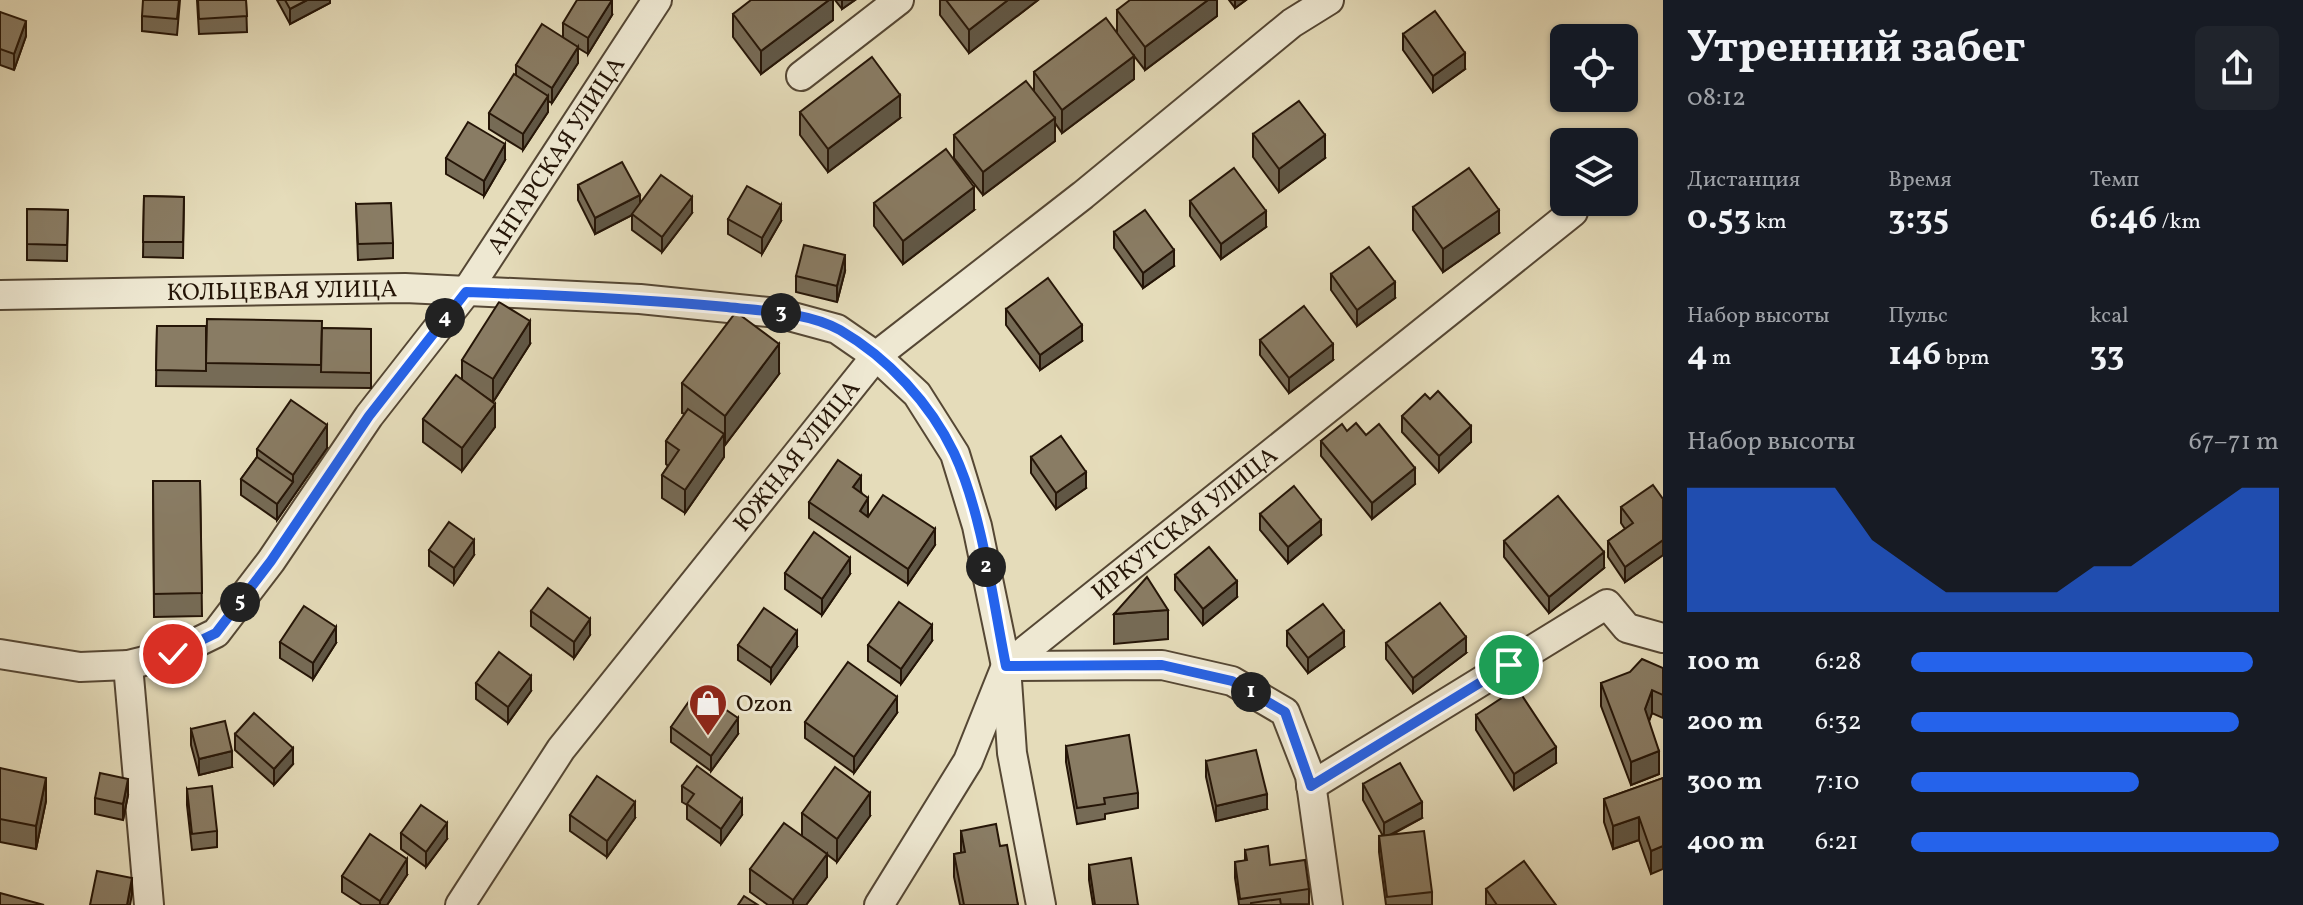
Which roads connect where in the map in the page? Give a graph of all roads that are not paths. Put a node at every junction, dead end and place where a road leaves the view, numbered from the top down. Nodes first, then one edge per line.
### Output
1 (657, 0) edge
2 (899, 0) edge
3 (1329, 0) edge
4 (801, 76) dead end
5 (1568, 216) edge
6 (466, 292) junction
7 (0, 295) edge
8 (876, 356) junction
9 (1663, 638) edge
10 (0, 654) edge
11 (128, 665) junction
12 (1006, 666) junction
13 (1311, 786) junction
14 (149, 905) edge
15 (460, 905) edge
16 (879, 905) edge
17 (1041, 905) edge
18 (1328, 905) edge

1 - 6 street, АНГАРСКАЯ УЛИЦА
2 - 4 street
3 - 8 street, ЮЖНАЯ УЛИЦА
5 - 12 street, ИРКУТСКАЯ УЛИЦА
6 - 7 street, КОЛЬЦЕВАЯ УЛИЦА
6 - 8 street, КОЛЬЦЕВАЯ УЛИЦА
6 - 11 street, АНГАРСКАЯ УЛИЦА
8 - 12 street, КОЛЬЦЕВАЯ УЛИЦА
8 - 15 street, ЮЖНАЯ УЛИЦА
9 - 13 street
10 - 11 street, АНГАРСКАЯ УЛИЦА
11 - 14 street
12 - 13 street
12 - 16 street, ИРКУТСКАЯ УЛИЦА
12 - 17 street, КОЛЬЦЕВАЯ УЛИЦА
13 - 18 street

